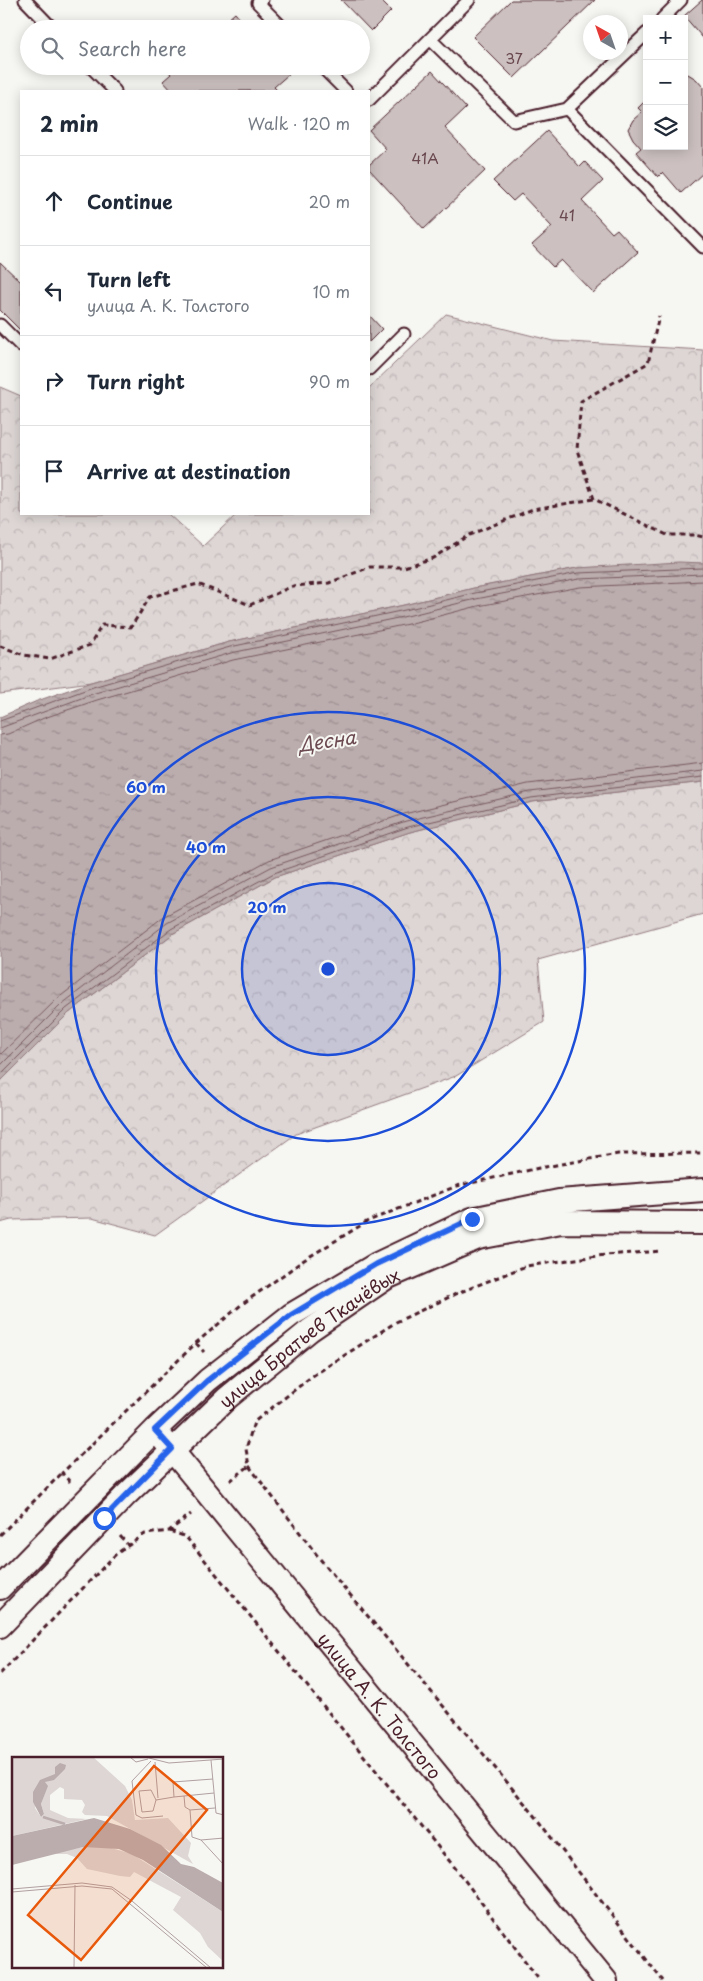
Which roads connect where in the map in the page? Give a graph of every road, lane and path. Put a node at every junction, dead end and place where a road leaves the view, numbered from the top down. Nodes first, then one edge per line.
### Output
1 (25, 0) edge
2 (262, 0) edge
3 (469, 0) edge
4 (681, 0) edge
5 (666, 15) edge
6 (44, 20) edge
7 (275, 20) edge
8 (643, 37) edge
9 (430, 39) junction
10 (99, 75) edge
11 (330, 75) edge
12 (114, 90) edge
13 (345, 90) edge
14 (370, 99) edge
15 (568, 109) junction
16 (703, 247) edge
17 (659, 316) dead end
18 (0, 325) edge
19 (404, 334) dead end
20 (20, 345) edge
21 (370, 368) edge
22 (594, 499) junction
23 (703, 538) edge
24 (0, 646) edge
25 (703, 1190) edge
26 (703, 1222) edge
27 (668, 1250) dead end
28 (155, 1430) junction
29 (172, 1449) junction
30 (249, 1466) junction
31 (62, 1473) dead end
32 (211, 1497) junction
33 (169, 1531) junction
34 (0, 1535) edge
35 (0, 1588) edge
36 (0, 1626) edge
37 (0, 1674) edge
38 (540, 1981) edge
39 (606, 1981) edge
40 (663, 1981) edge

1 - 6 lane
2 - 7 lane
3 - 9 lane
4 - 5 lane
8 - 15 lane
9 - 14 lane
9 - 15 lane
10 - 12 lane
11 - 13 lane
15 - 16 lane
17 - 22 path
18 - 20 lane
19 - 21 lane
22 - 23 path
22 - 24 path
25 - 28 street, улица Братьев Ткачёвых
26 - 29 street, улица Братьев Ткачёвых
27 - 30 path
28 - 29 street, улица А. К. Толстого
28 - 35 street, улица Братьев Ткачёвых
29 - 32 street, улица А. К. Толстого
29 - 36 street, улица Братьев Ткачёвых
30 - 32 path
30 - 40 path
31 - 34 path
32 - 33 path
32 - 39 street, улица А. К. Толстого
33 - 37 path
33 - 38 path

